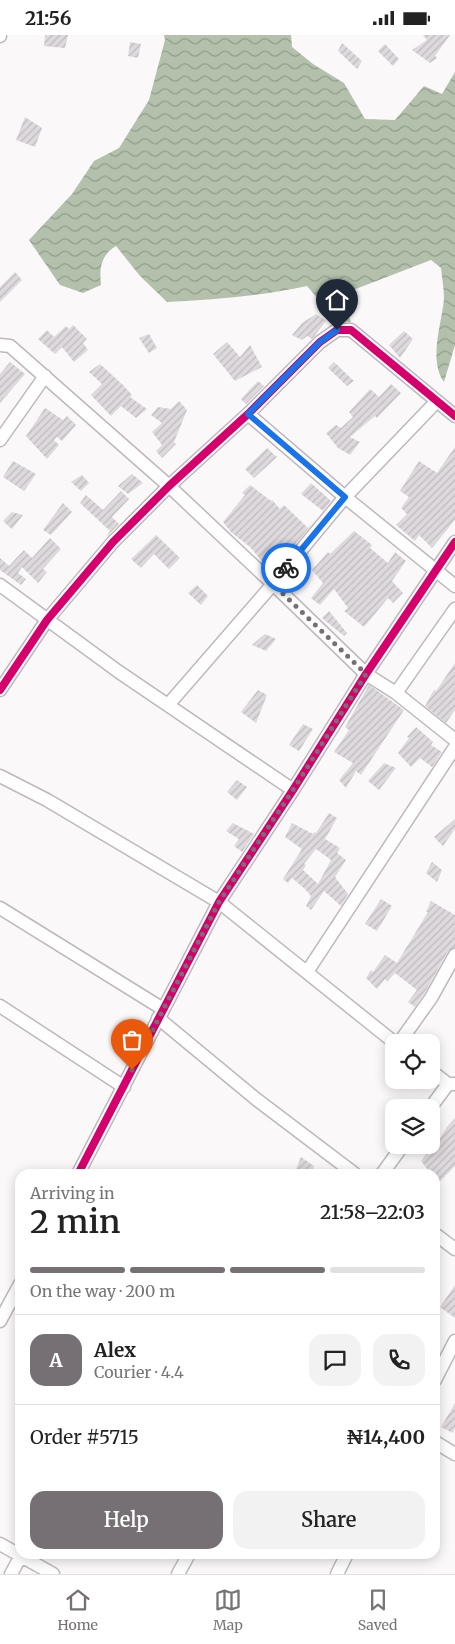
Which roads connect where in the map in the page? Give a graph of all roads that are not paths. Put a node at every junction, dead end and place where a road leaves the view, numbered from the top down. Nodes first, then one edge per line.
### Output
1 (0, 345) edge
2 (45, 376) junction
3 (437, 401) junction
4 (248, 414) junction
5 (455, 416) edge
6 (0, 440) edge
7 (168, 486) junction
8 (345, 497) junction
9 (455, 543) edge
10 (436, 572) junction
11 (273, 584) junction
12 (0, 585) edge
13 (455, 586) edge
14 (455, 609) edge
15 (48, 620) junction
16 (366, 674) junction
17 (0, 690) edge
18 (396, 693) junction
19 (168, 705) junction
20 (455, 740) edge
21 (455, 747) edge
22 (0, 776) edge
23 (293, 790) junction
24 (219, 902) junction
25 (1, 910) edge
26 (455, 955) edge
27 (307, 972) junction
28 (0, 1006) edge
29 (161, 1013) junction
30 (386, 1034) edge
31 (404, 1034) edge
32 (440, 1077) edge
33 (452, 1084) edge
34 (124, 1087) junction
35 (438, 1099) edge
36 (396, 1154) edge
37 (81, 1169) edge
38 (348, 1169) edge
39 (386, 1169) edge
40 (440, 1238) edge
41 (455, 1249) edge
42 (15, 1292) edge
43 (0, 1321) edge
44 (455, 1341) edge
45 (440, 1370) edge
46 (440, 1445) edge
47 (455, 1454) edge
48 (0, 1544) edge
49 (15, 1552) edge
50 (19, 1559) edge
51 (28, 1559) edge
52 (187, 1559) edge
53 (344, 1559) edge
54 (12, 1574) edge
55 (53, 1574) edge
56 (178, 1574) edge
57 (337, 1574) edge

1 - 2 street
2 - 6 street
2 - 7 street
3 - 4 street
3 - 5 street
3 - 8 street
4 - 7 street
4 - 8 street
7 - 11 street
7 - 15 street
8 - 10 street
8 - 11 street
9 - 10 street
10 - 13 street
10 - 16 street
11 - 16 street
11 - 19 street
12 - 15 street
14 - 18 street
15 - 17 street
15 - 19 street
16 - 18 street
16 - 23 street
18 - 20 street
19 - 23 street
21 - 27 street
22 - 24 street
23 - 24 street
24 - 27 street
24 - 29 street
25 - 29 street
26 - 31 street
27 - 30 street
28 - 34 street
29 - 34 street
29 - 38 street
32 - 33 street
33 - 35 street
34 - 37 street
36 - 39 street
40 - 41 street
42 - 43 street
44 - 45 street
46 - 47 street
48 - 49 street
50 - 54 street
51 - 55 street
52 - 56 street
53 - 57 street

